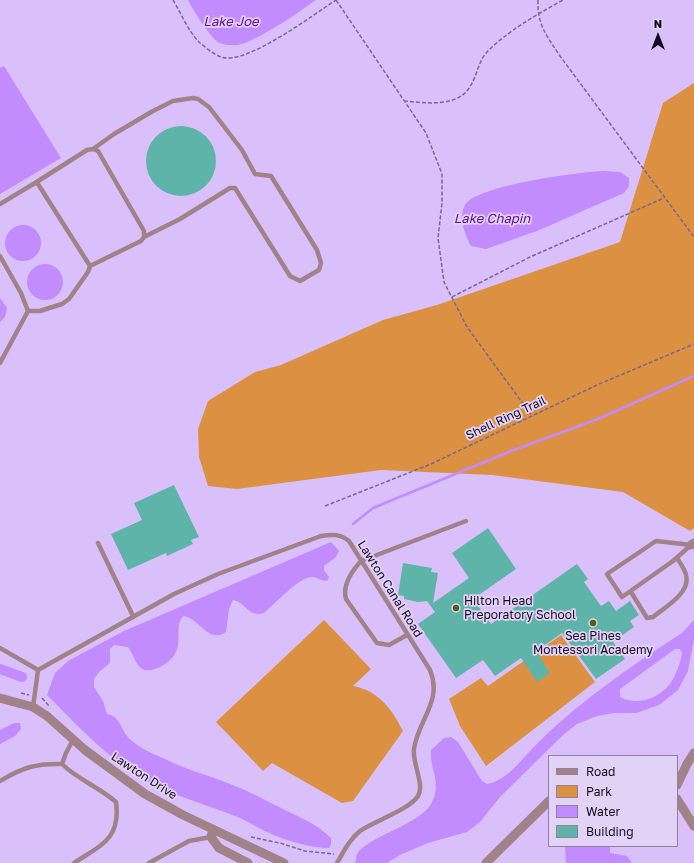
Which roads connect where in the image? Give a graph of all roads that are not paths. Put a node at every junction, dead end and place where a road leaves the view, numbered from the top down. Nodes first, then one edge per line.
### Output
1 (93, 149) junction
2 (35, 183) junction
3 (0, 204) edge
4 (144, 237) junction
5 (0, 256) edge
6 (90, 266) junction
7 (28, 311) junction
8 (0, 363) edge
9 (466, 522) dead end
10 (98, 543) dead end
11 (692, 544) edge
12 (677, 558) junction
13 (361, 561) junction
14 (631, 592) junction
15 (133, 616) junction
16 (407, 635) junction
17 (0, 648) edge
18 (38, 670) junction
19 (0, 698) edge
20 (33, 707) junction
21 (74, 740) junction
22 (694, 753) edge
23 (62, 764) junction
24 (0, 780) edge
25 (678, 783) edge
26 (678, 801) edge
27 (548, 802) edge
28 (694, 826) edge
29 (212, 833) junction
30 (74, 863) edge
31 (149, 863) edge
32 (248, 863) edge
33 (284, 863) edge
34 (337, 863) edge
35 (486, 863) edge

1 - 2 lane
1 - 4 lane
1 - 4 lane
2 - 3 lane
2 - 6 lane
4 - 6 lane
5 - 7 lane
6 - 7 lane
7 - 8 lane
9 - 13 lane
10 - 15 lane
11 - 12 lane
11 - 14 lane
12 - 14 lane
12 - 14 lane
13 - 15 lane, Lawton Canal Road
13 - 16 lane, Lawton Canal Road
13 - 16 lane
15 - 18 lane, Lawton Canal Road
16 - 34 lane, Lawton Canal Road
17 - 18 lane
18 - 20 lane
19 - 20 street, Lawton Drive
20 - 21 street, Lawton Drive
21 - 23 lane
21 - 29 street, Lawton Drive
22 - 25 street
23 - 24 lane
23 - 30 lane
26 - 28 street
27 - 35 street
29 - 31 lane
29 - 32 street
29 - 33 street, Lawton Drive

